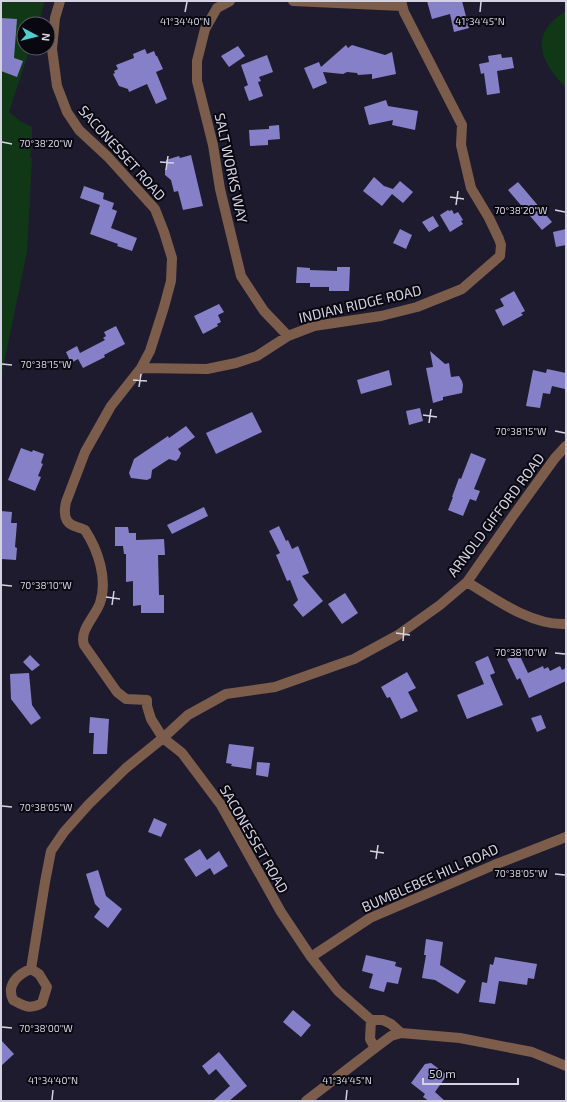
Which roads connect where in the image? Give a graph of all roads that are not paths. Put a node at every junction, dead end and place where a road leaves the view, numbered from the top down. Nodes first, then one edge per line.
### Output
1 (60, 1) edge
2 (230, 1) edge
3 (292, 1) edge
4 (401, 4) edge
5 (288, 336) junction
6 (140, 368) junction
7 (566, 446) edge
8 (467, 582) junction
9 (566, 624) edge
10 (163, 738) junction
11 (566, 837) edge
12 (311, 957) junction
13 (31, 969) dead end
14 (371, 1020) junction
15 (401, 1032) junction
16 (375, 1048) junction
17 (566, 1066) edge
18 (306, 1101) edge

1 - 6 street, SACONESSET ROAD
2 - 5 street, SALT WORKS WAY
3 - 4 street
4 - 5 street, INDIAN RIDGE ROAD
5 - 6 street, INDIAN RIDGE ROAD
6 - 10 street, SACONESSET ROAD
7 - 8 street, ARNOLD GIFFORD ROAD
8 - 9 street
8 - 10 street, ARNOLD GIFFORD ROAD
10 - 12 street, SACONESSET ROAD
10 - 13 street, ARNOLD GIFFORD ROAD
11 - 12 street, BUMBLEBEE HILL ROAD
12 - 14 street, SACONESSET ROAD
14 - 15 street
14 - 16 street
15 - 16 street
15 - 17 street
16 - 18 street

